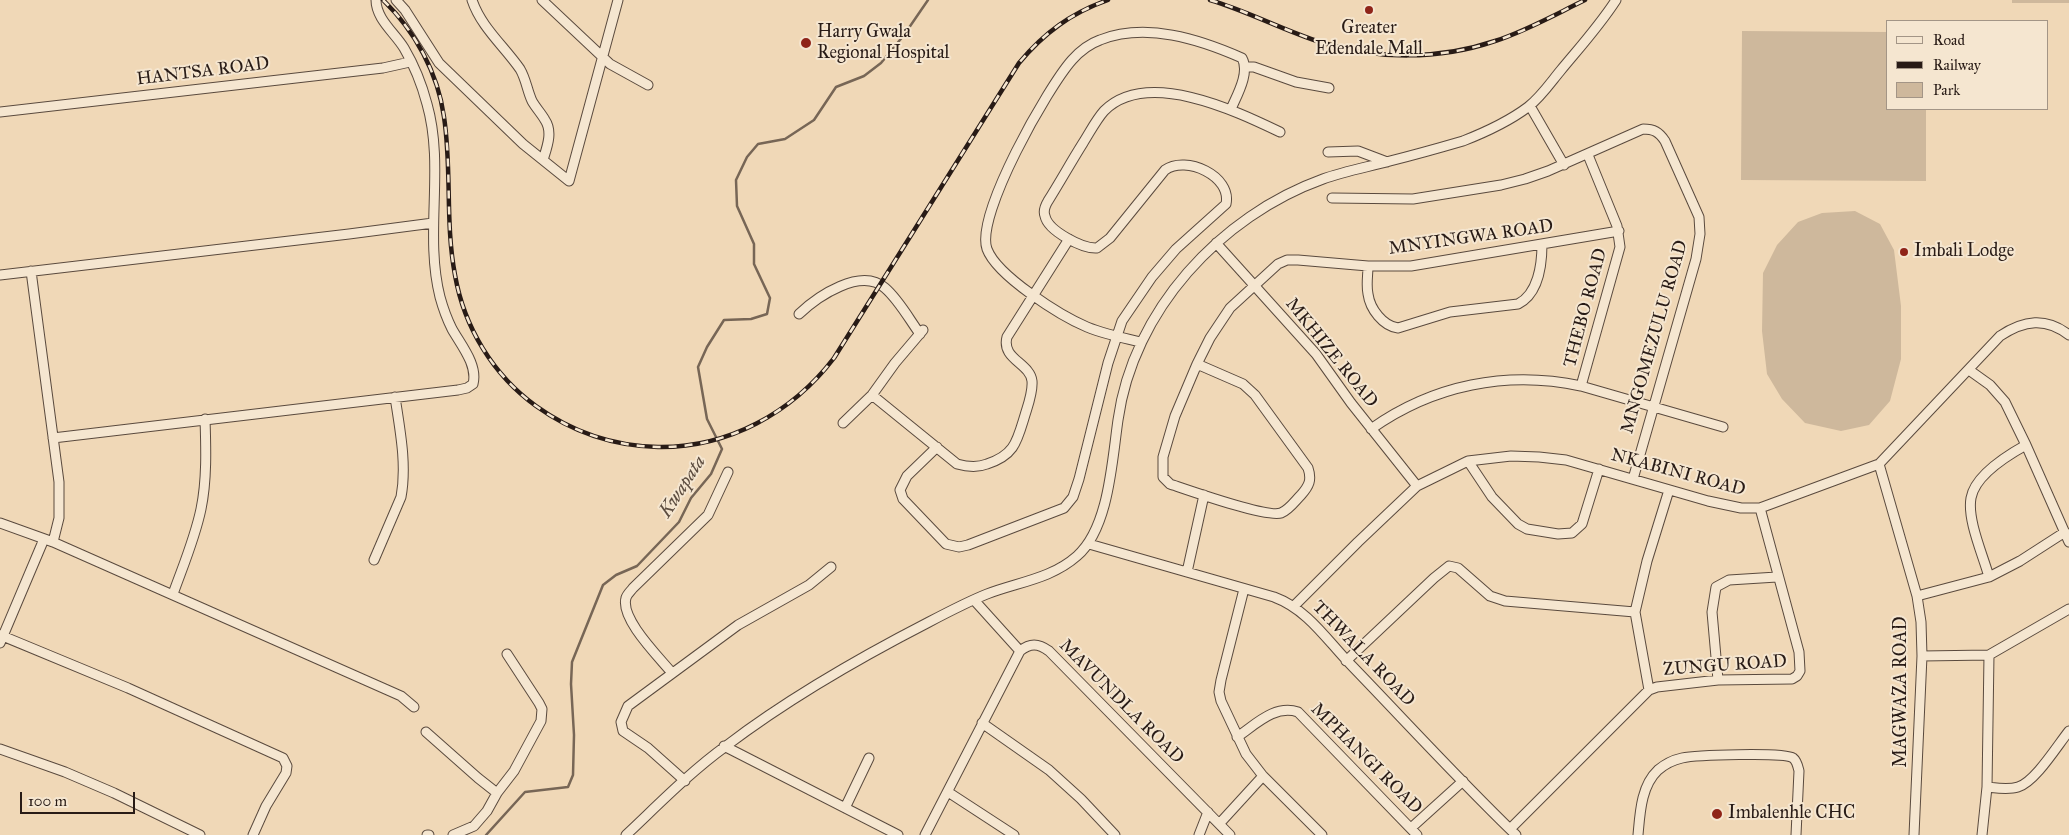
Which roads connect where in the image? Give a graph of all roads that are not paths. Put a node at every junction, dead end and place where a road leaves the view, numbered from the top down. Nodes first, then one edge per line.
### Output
1 (376, 0) edge
2 (396, 0) edge
3 (472, 0) edge
4 (542, 0) edge
5 (618, 0) edge
6 (1616, 0) edge
7 (602, 57) junction
8 (410, 62) junction
9 (1245, 67) junction
10 (648, 85) dead end
11 (1329, 88) dead end
12 (1530, 106) junction
13 (1231, 109) junction
14 (0, 112) edge
15 (1280, 132) dead end
16 (1328, 152) dead end
17 (1588, 155) junction
18 (543, 160) junction
19 (1387, 162) junction
20 (1564, 165) junction
21 (1332, 198) dead end
22 (433, 223) junction
23 (1619, 231) junction
24 (1069, 239) junction
25 (1216, 243) junction
26 (1542, 244) junction
27 (1368, 266) junction
28 (31, 271) junction
29 (0, 275) edge
30 (1254, 284) junction
31 (1034, 295) junction
32 (800, 314) dead end
33 (2069, 335) edge
34 (1116, 336) junction
35 (1142, 342) junction
36 (1197, 364) junction
37 (1969, 370) junction
38 (1581, 386) junction
39 (872, 395) junction
40 (395, 398) junction
41 (1653, 407) junction
42 (205, 419) junction
43 (843, 423) dead end
44 (1724, 427) dead end
45 (1371, 428) junction
46 (53, 438) junction
47 (2026, 445) junction
48 (937, 447) junction
49 (1468, 461) junction
50 (1879, 464) junction
51 (1599, 469) junction
52 (728, 472) dead end
53 (1632, 479) junction
54 (1417, 486) junction
55 (1669, 490) junction
56 (1204, 495) junction
57 (1760, 508) junction
58 (0, 523) edge
59 (2065, 532) junction
60 (44, 539) junction
61 (53, 542) junction
62 (2069, 542) edge
63 (1089, 544) junction
64 (374, 560) dead end
65 (831, 567) dead end
66 (1187, 572) junction
67 (1778, 577) junction
68 (1990, 577) junction
69 (1244, 589) junction
70 (173, 594) junction
71 (1917, 596) junction
72 (974, 600) junction
73 (1294, 606) junction
74 (2069, 609) edge
75 (1635, 612) junction
76 (1, 638) edge
77 (1020, 651) junction
78 (508, 654) dead end
79 (1989, 655) junction
80 (1922, 656) junction
81 (1346, 661) junction
82 (672, 673) junction
83 (1718, 680) junction
84 (1649, 690) junction
85 (414, 707) dead end
86 (982, 723) junction
87 (2069, 731) edge
88 (426, 732) dead end
89 (1237, 737) junction
90 (724, 746) junction
91 (0, 749) edge
92 (869, 758) dead end
93 (1263, 776) junction
94 (684, 781) junction
95 (1463, 781) junction
96 (1986, 787) junction
97 (948, 792) junction
98 (496, 793) junction
99 (845, 808) junction
100 (1208, 812) junction
101 (1220, 823) junction
102 (1414, 832) edge
103 (1513, 832) edge
104 (200, 835) edge
105 (253, 835) edge
106 (453, 835) edge
107 (626, 835) edge
108 (898, 835) edge
109 (926, 835) edge
110 (1014, 835) edge
111 (1115, 835) edge
112 (1199, 835) edge
113 (1230, 835) edge
114 (1322, 835) edge
115 (1638, 835) edge
116 (1796, 835) edge
117 (1914, 835) edge
118 (1982, 835) edge

1 - 8 street
2 - 18 street
3 - 18 street
4 - 7 street
5 - 7 street
6 - 12 street
7 - 10 street
7 - 18 street
8 - 14 street, HANTSA ROAD
8 - 22 street
9 - 11 street
9 - 13 street
9 - 31 street
12 - 19 street
12 - 20 street
13 - 15 street
13 - 24 street
16 - 19 street
17 - 20 street, MNGOMEZULU ROAD
17 - 23 street, THEBO ROAD
17 - 41 street, MNGOMEZULU ROAD
19 - 25 street
20 - 21 street, MNGOMEZULU ROAD
22 - 28 street
22 - 40 street
23 - 26 street, MNYINGWA ROAD
23 - 38 street, THEBO ROAD
24 - 31 street
24 - 34 street
25 - 30 street, MKHIZE ROAD
25 - 35 street
26 - 27 street, MNYINGWA ROAD
26 - 27 street
27 - 30 street, MNYINGWA ROAD
28 - 29 street
28 - 46 street
30 - 36 street, MNYINGWA ROAD
30 - 45 street, MKHIZE ROAD
31 - 34 street
31 - 48 street
32 - 39 street
33 - 37 street, NKABINI ROAD
34 - 35 street
34 - 48 street
35 - 63 street
36 - 56 street, MNYINGWA ROAD
36 - 56 street
37 - 47 street
37 - 50 street, NKABINI ROAD
38 - 41 street
38 - 45 street
39 - 43 street
39 - 48 street
40 - 42 street
40 - 64 street
41 - 44 street
41 - 53 street, MNGOMEZULU ROAD
42 - 46 street
42 - 70 street
45 - 54 street, MKHIZE ROAD
46 - 61 street
47 - 59 street
47 - 68 street
49 - 51 street, NKABINI ROAD
49 - 51 street
49 - 54 street, NKABINI ROAD
50 - 57 street, NKABINI ROAD
50 - 71 street, MAGWAZA ROAD
51 - 53 street, NKABINI ROAD
52 - 82 street
53 - 55 street, NKABINI ROAD
54 - 73 street, NKABINI ROAD
55 - 57 street, NKABINI ROAD
55 - 75 street
56 - 66 street
57 - 67 street, ZUNGU ROAD
58 - 60 street
59 - 62 street
59 - 68 street
60 - 61 street
60 - 76 street
61 - 70 street
63 - 66 street, THWALA ROAD
63 - 72 street
65 - 82 street
66 - 69 street, THWALA ROAD
67 - 83 street
67 - 83 street, ZUNGU ROAD
68 - 71 street
69 - 73 street, THWALA ROAD
69 - 89 street
70 - 85 street
71 - 80 street, MAGWAZA ROAD
72 - 77 street
72 - 90 street
73 - 81 street, THWALA ROAD
74 - 79 street
75 - 81 street
75 - 84 street
76 - 105 street
77 - 86 street
77 - 100 street, MAVUNDLA ROAD
78 - 98 street
79 - 80 street
79 - 96 street
80 - 117 street, MAGWAZA ROAD
81 - 95 street, THWALA ROAD
82 - 94 street
83 - 84 street, ZUNGU ROAD
84 - 103 street, ZUNGU ROAD
86 - 97 street
86 - 111 street
87 - 96 street
88 - 98 street
89 - 93 street
89 - 102 street, MPHANGI ROAD
90 - 94 street
90 - 99 street
91 - 104 street
92 - 99 street
93 - 101 street
93 - 114 street
94 - 107 street
95 - 102 street
95 - 103 street, THWALA ROAD
96 - 118 street
97 - 109 street
97 - 110 street
98 - 106 street
99 - 108 street
100 - 101 street, MAVUNDLA ROAD
100 - 112 street
101 - 113 street, MAVUNDLA ROAD
115 - 116 street

